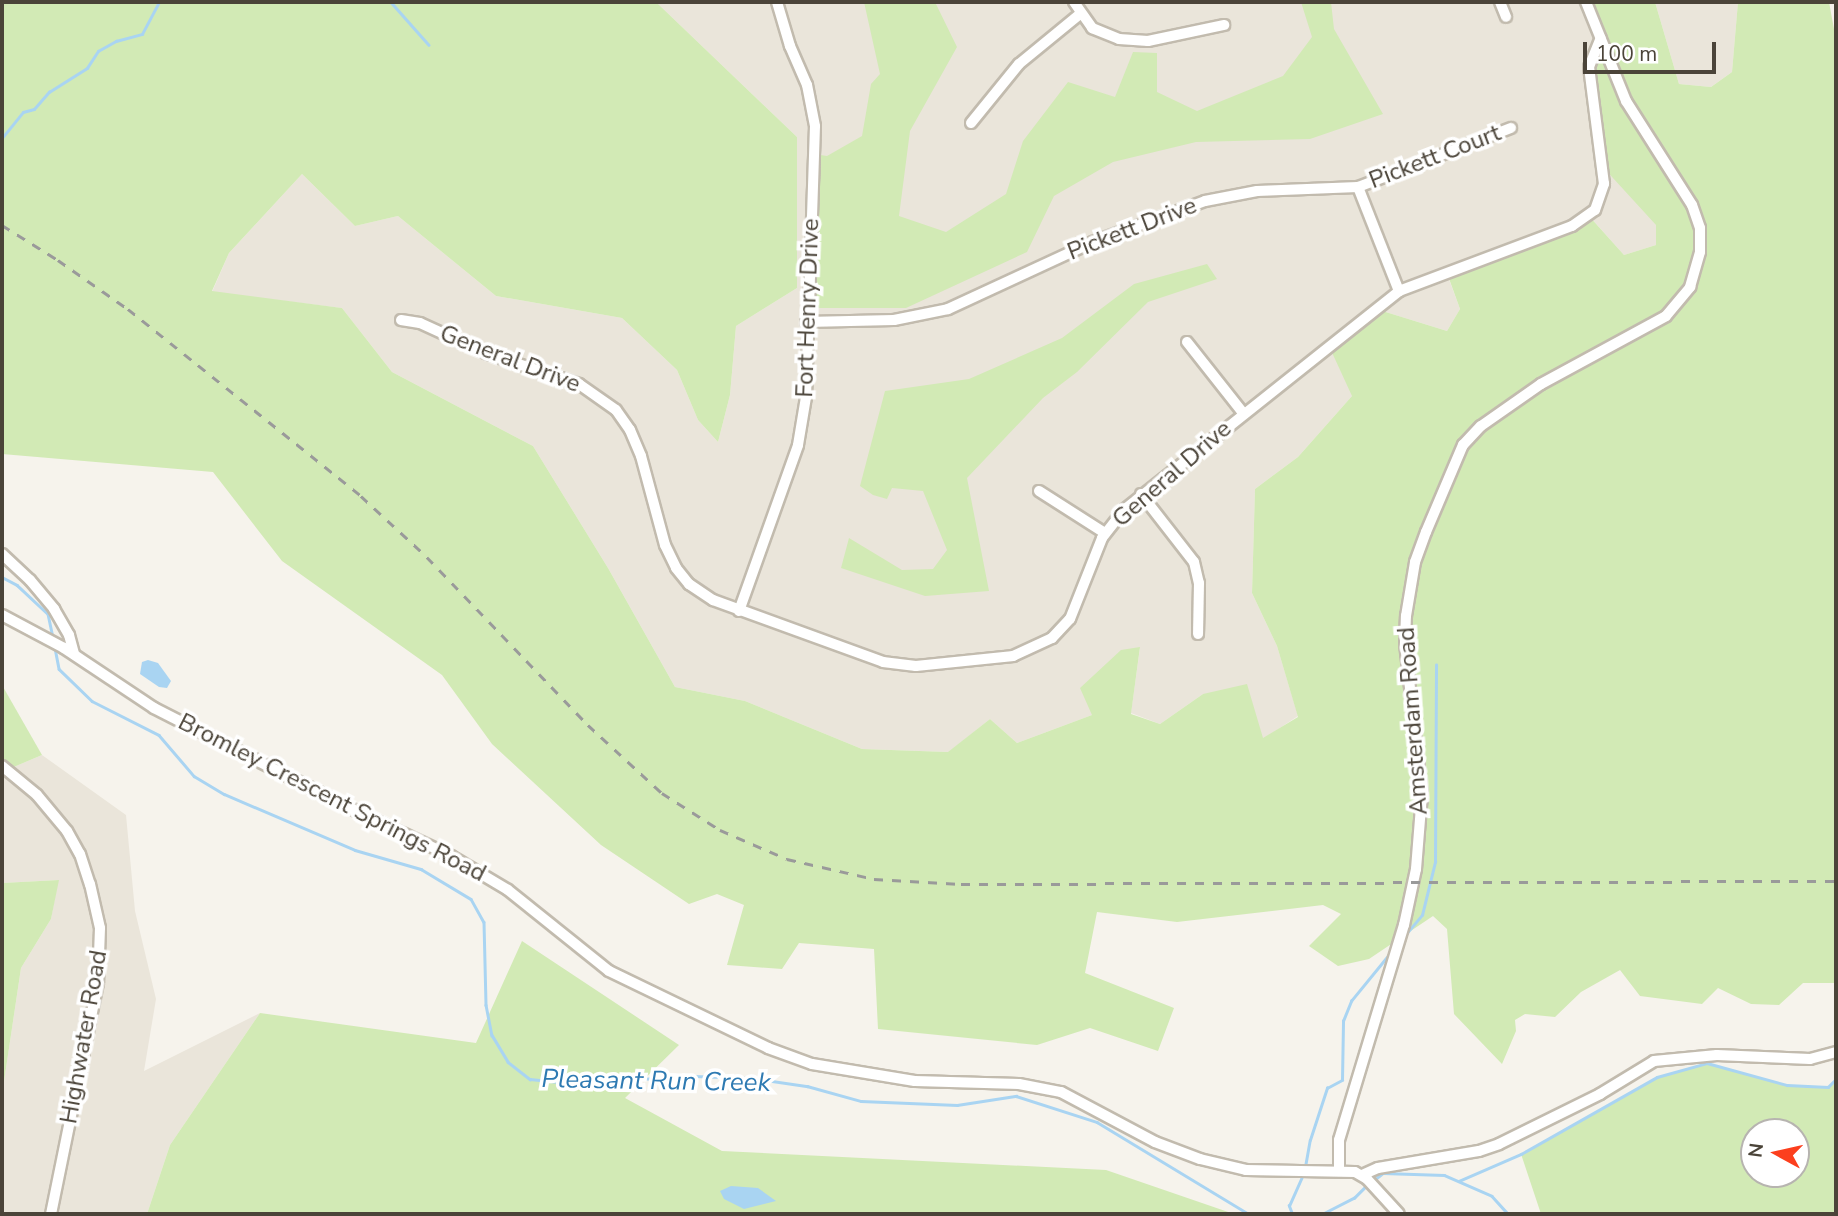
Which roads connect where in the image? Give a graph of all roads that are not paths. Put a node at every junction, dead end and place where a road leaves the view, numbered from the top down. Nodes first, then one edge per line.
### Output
1 (777, 2) edge
2 (1074, 2) edge
3 (1500, 2) edge
4 (1586, 2) edge
5 (1080, 14) junction
6 (1506, 17) dead end
7 (1224, 25) dead end
8 (1601, 38) junction
9 (971, 122) dead end
10 (1511, 128) dead end
11 (1358, 187) junction
12 (1399, 291) junction
13 (401, 320) dead end
14 (806, 322) junction
15 (1187, 342) dead end
16 (1243, 413) junction
17 (1039, 491) dead end
18 (1141, 494) junction
19 (1105, 533) junction
20 (2, 554) edge
21 (738, 611) junction
22 (2, 615) edge
23 (1198, 634) dead end
24 (69, 651) junction
25 (2, 766) edge
26 (1836, 1052) edge
27 (1339, 1171) junction
28 (1365, 1177) junction
29 (51, 1214) edge
30 (1399, 1214) edge

1 - 14 street, Fort Henry Drive
2 - 5 street
3 - 6 street
4 - 8 street, Amsterdam Road
5 - 7 street
5 - 9 street
8 - 12 street, General Drive
8 - 27 street, Amsterdam Road
10 - 11 street, Pickett Court
11 - 12 street
11 - 14 street, Pickett Drive
12 - 16 street, General Drive
13 - 21 street, General Drive
14 - 21 street, Fort Henry Drive
15 - 16 street
16 - 18 street, General Drive
17 - 19 street
18 - 19 street, General Drive
18 - 23 street
19 - 21 street, General Drive
20 - 24 street
22 - 24 street, Bromley Crescent Springs Road
24 - 27 street, Bromley Crescent Springs Road
25 - 29 street, Highwater Road
26 - 28 street
27 - 28 street, Bromley Crescent Springs Road
28 - 30 street

